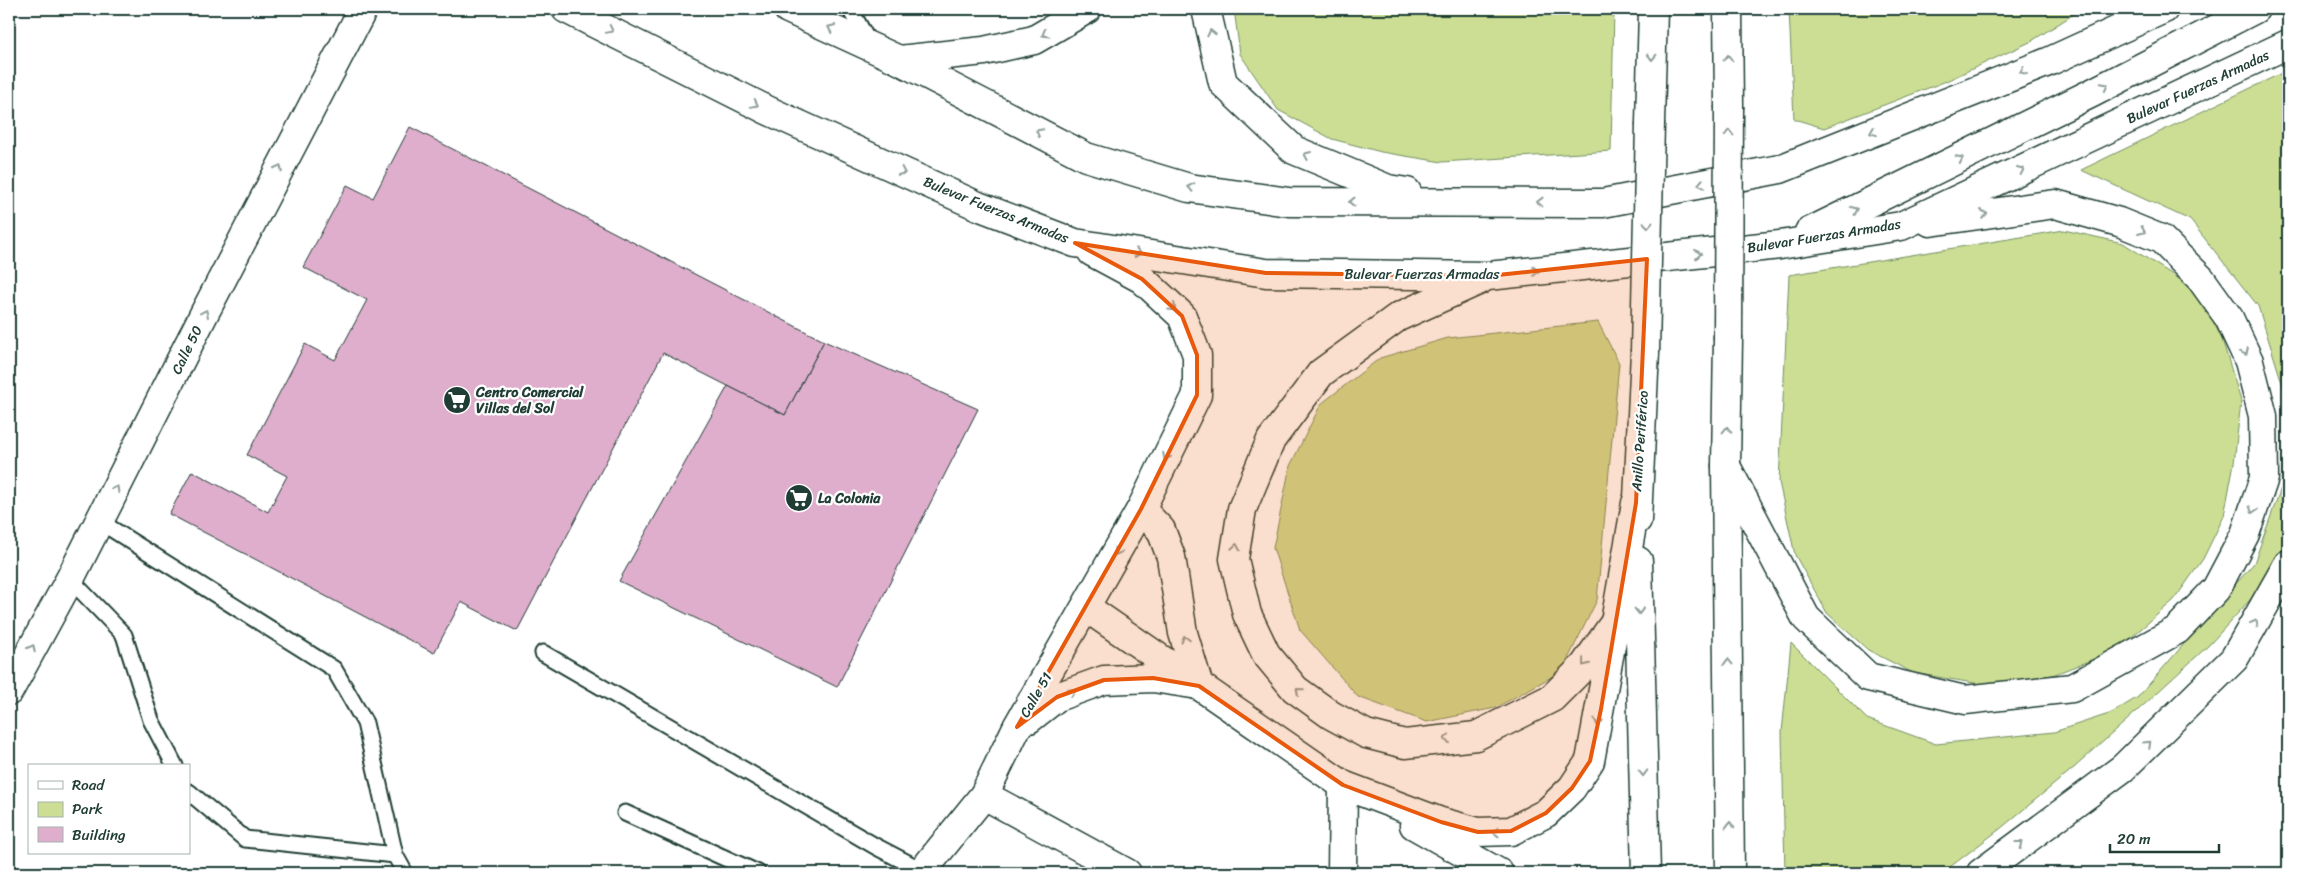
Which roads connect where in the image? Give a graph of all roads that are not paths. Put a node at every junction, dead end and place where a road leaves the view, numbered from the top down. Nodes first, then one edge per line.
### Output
1 (363, 9) edge
2 (566, 9) edge
3 (788, 9) edge
4 (850, 9) edge
5 (1087, 9) edge
6 (1206, 9) edge
7 (1653, 9) edge
8 (1728, 9) edge
9 (2117, 9) edge
10 (2164, 9) edge
11 (2255, 9) edge
12 (2288, 44) edge
13 (871, 47) junction
14 (899, 60) junction
15 (2048, 62) junction
16 (1488, 201) junction
17 (1901, 226) junction
18 (1076, 243) junction
19 (1780, 246) junction
20 (1488, 276) junction
21 (1726, 466) junction
22 (1636, 503) junction
23 (1141, 509) junction
24 (99, 521) junction
25 (2288, 564) edge
26 (70, 579) junction
27 (1087, 608) junction
28 (1615, 622) junction
29 (543, 654) dead end
30 (1199, 686) junction
31 (9, 691) edge
32 (1017, 728) junction
33 (174, 764) edge
34 (1343, 785) junction
35 (190, 793) edge
36 (984, 795) junction
37 (625, 813) dead end
38 (395, 855) junction
39 (922, 872) edge
40 (405, 873) edge
41 (758, 873) edge
42 (1126, 873) edge
43 (1342, 873) edge
44 (1499, 873) edge
45 (1646, 873) edge
46 (1730, 873) edge
47 (1981, 873) edge

24 -> 1 main road, Calle 50
2 -> 18 main road, Bulevar Fuerzas Armadas
13 -> 3 main road
4 - 13 lane
5 -> 14 main road
16 -> 6 main road
7 -> 22 main road, Anillo Periférico, bridge
21 -> 8 main road, bridge
9 - 15 main road
10 - 15 main road
19 -> 11 main road
17 -> 12 main road, Bulevar Fuerzas Armadas
13 - 14 main road
16 -> 14 main road
15 -> 16 main road
17 - 19 main road, Bulevar Fuerzas Armadas
17 -> 21 main road
18 -> 20 main road, Bulevar Fuerzas Armadas
18 -> 23 main road, Calle 51
20 -> 19 main road, Bulevar Fuerzas Armadas
28 -> 20 main road
46 -> 21 main road
22 - 28 main road
22 -> 45 main road, Anillo Periférico
23 -> 27 main road, Calle 51
30 -> 23 main road
24 - 26 main road, Calle 50
24 - 38 lane
47 -> 25 main road
31 -> 26 main road, Calle 50
26 - 33 lane
27 - 30 main road
27 - 32 main road, Calle 51
28 -> 34 main road
29 - 39 lane
32 -> 30 main road
30 - 34 main road
32 - 36 main road, Calle 51
34 - 43 main road
34 - 44 main road
35 - 38 lane
36 - 39 main road, Calle 51
36 - 42 main road
37 - 41 lane
38 - 40 lane

